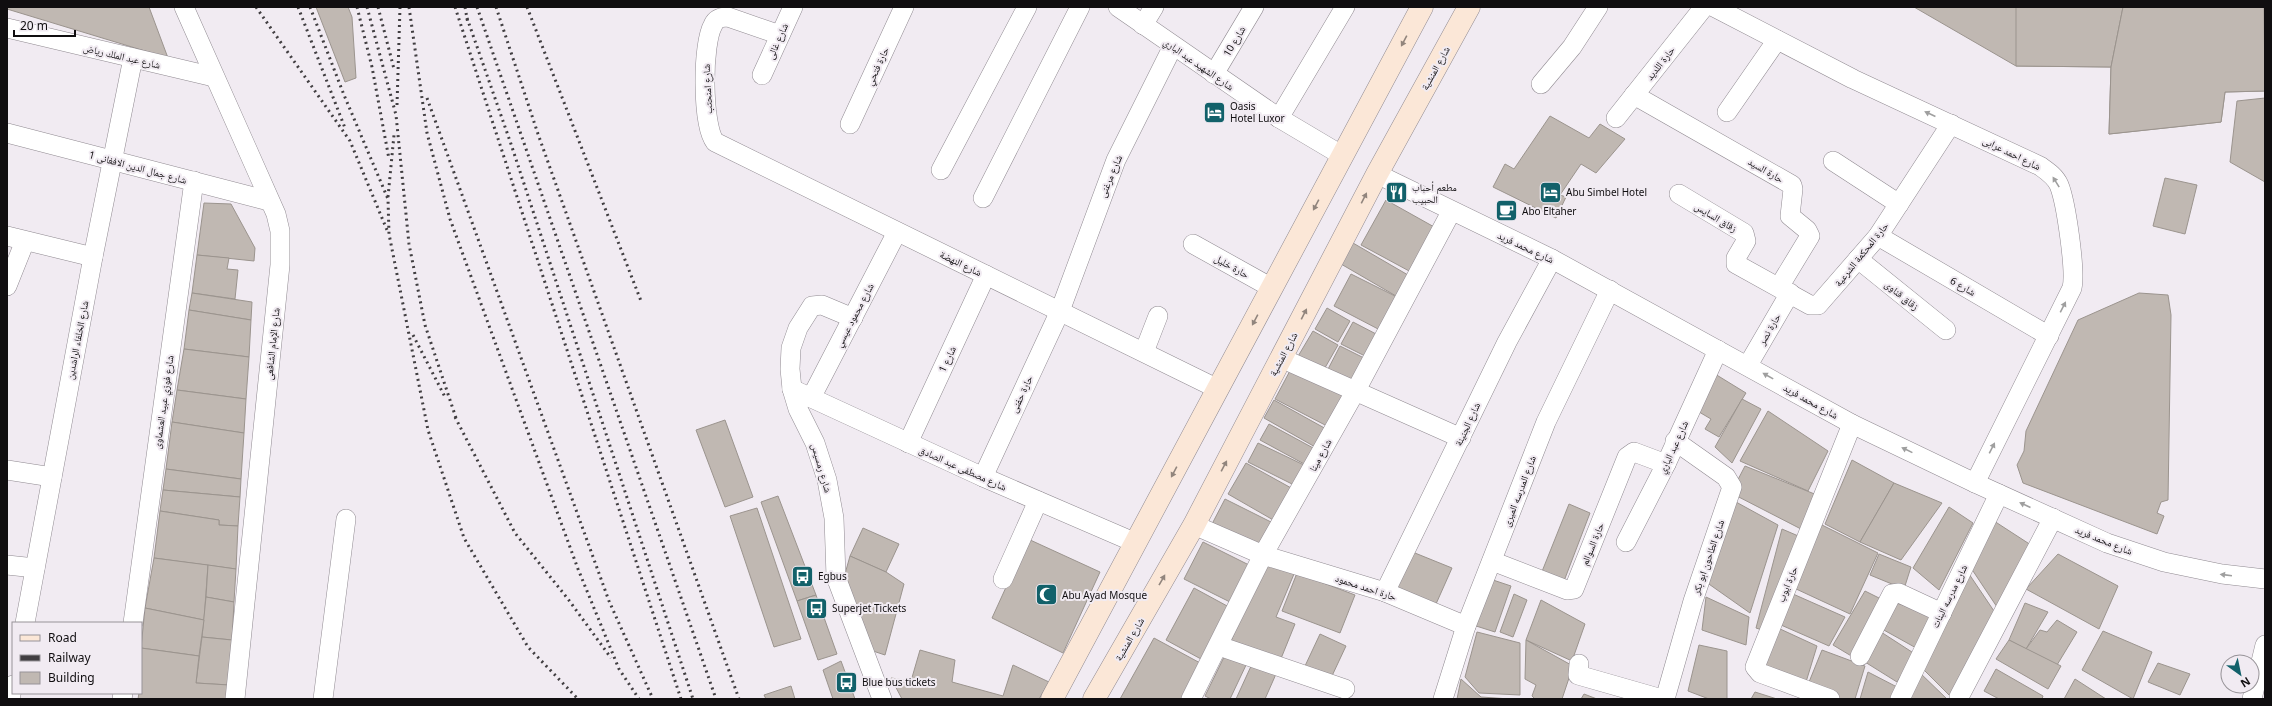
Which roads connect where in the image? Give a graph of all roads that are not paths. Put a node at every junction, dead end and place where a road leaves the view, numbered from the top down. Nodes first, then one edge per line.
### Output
1 (184, 7) edge
2 (793, 7) edge
3 (904, 7) edge
4 (1027, 7) edge
5 (1080, 7) edge
6 (1118, 7) edge
7 (1154, 7) edge
8 (1254, 7) edge
9 (1345, 7) edge
10 (1422, 7) edge
11 (1469, 7) edge
12 (1598, 7) edge
13 (1704, 7) edge
14 (1714, 7) edge
15 (1143, 25) junction
16 (7, 28) edge
17 (780, 35) junction
18 (1777, 40) junction
19 (1173, 46) junction
20 (133, 58) junction
21 (1214, 74) junction
22 (762, 75) dead end
23 (214, 77) junction
24 (1541, 84) dead end
25 (1634, 95) junction
26 (1727, 112) dead end
27 (1279, 118) junction
28 (1616, 118) dead end
29 (850, 124) dead end
30 (1951, 124) junction
31 (710, 131) joint
32 (7, 133) edge
33 (1343, 156) junction
34 (112, 160) junction
35 (1833, 161) dead end
36 (941, 170) dead end
37 (1377, 174) junction
38 (194, 182) junction
39 (1678, 194) dead end
40 (983, 198) dead end
41 (269, 201) junction
42 (1899, 204) junction
43 (1451, 212) junction
44 (897, 232) junction
45 (1878, 236) junction
46 (16, 238) edge
47 (1192, 244) dead end
48 (93, 257) junction
49 (1552, 259) junction
50 (1858, 259) junction
51 (986, 275) junction
52 (7, 286) edge
53 (1272, 288) junction
54 (1610, 290) junction
55 (1784, 290) junction
56 (1060, 311) junction
57 (1158, 316) dead end
58 (853, 318) junction
59 (1946, 330) dead end
60 (2049, 336) junction
61 (1718, 350) junction
62 (1144, 352) junction
63 (1281, 358) junction
64 (1748, 365) junction
65 (792, 389) junction
66 (1218, 389) junction
67 (1355, 392) junction
68 (811, 398) junction
69 (1852, 424) junction
70 (1461, 438) junction
71 (1675, 441) junction
72 (908, 443) junction
73 (1666, 464) junction
74 (7, 470) edge
75 (52, 477) junction
76 (983, 477) junction
77 (1975, 483) junction
78 (1999, 494) junction
79 (1038, 501) junction
80 (2053, 518) junction
81 (346, 519) dead end
82 (1194, 524) junction
83 (1626, 542) dead end
84 (1136, 543) junction
85 (1263, 555) junction
86 (1492, 561) junction
87 (7, 565) edge
88 (35, 568) junction
89 (1003, 579) dead end
90 (2265, 579) edge
91 (1385, 592) junction
92 (1942, 612) junction
93 (24, 622) edge
94 (133, 622) edge
95 (1466, 626) junction
96 (2265, 645) edge
97 (1219, 646) junction
98 (1860, 656) dead end
99 (1579, 664) dead end
100 (1345, 689) dead end
101 (1959, 697) dead end
102 (235, 699) edge
103 (323, 699) edge
104 (882, 699) edge
105 (1052, 699) edge
106 (1094, 699) edge
107 (1191, 699) edge
108 (1443, 699) edge
109 (1663, 699) edge
110 (1830, 699) edge
111 (1900, 699) edge
112 (2252, 699) edge

1 - 23 street, شارع الإمام الشافعى
2 - 17 street, شارع غالى
3 - 29 street, حارة فتحي
4 - 36 street
5 - 40 street
6 - 15 street, شارع الشهيد عبد الباري
7 - 15 street
8 - 21 street, شارع 10
9 - 27 street
10 -> 33 main road
11 - 37 main road, شارع المنشية
12 - 24 street
13 - 25 street, حارة اللديد
14 - 18 street, شارع احمد عرابى
15 - 19 street, شارع الشهيد عبد الباري
16 - 20 street, شارع عبد الملك رياض
17 - 22 street, شارع غالى
17 - 31 street, شارع امنحتب
18 - 26 street
30 -> 18 street, شارع احمد عرابى
19 - 21 street, شارع الشهيد عبد الباري
19 - 56 street, شارع مرغنى
20 - 23 street, شارع عبد الملك رياض
20 - 34 street, شارع الخلفاء الراشدين
21 - 27 street, شارع الشهيد عبد الباري
23 - 41 street, شارع الإمام الشافعى
25 - 28 street, حارة اللديد
25 - 55 street, حارة السيد
27 - 33 street, شارع الشهيد عبد الباري
30 - 42 street, حارة المحكمة الشرعية
60 -> 30 street, شارع احمد عرابى
31 - 44 street, شارع النهضة
32 - 34 street, شارع جمال الدين الافغانى 1
33 -> 53 main road
34 - 38 street, شارع جمال الدين الافغانى 1
34 - 48 street, شارع الخلفاء الراشدين
35 - 42 street
37 - 43 street, شارع محمد فريد
63 -> 37 main road, شارع المنشية
38 - 41 street, شارع جمال الدين الافغانى 1
38 - 94 street, شارع فوزي عبيد العشماوى
39 - 55 street, زقاق السايس
41 - 102 street, شارع الإمام الشافعى
42 - 45 street, حارة المحكمة الشرعية
43 - 49 street, شارع محمد فريد
43 - 67 street, شارع مينا
44 - 51 street, شارع النهضة
44 - 58 street, شارع محمود عيسي
45 - 50 street, حارة المحكمة الشرعية
45 - 60 street, شارع 6
46 - 48 street
46 - 52 street
47 - 53 street, حارة خليل
48 - 75 street, شارع الخلفاء الراشدين
49 - 54 street, شارع محمد فريد
49 - 70 street, شارع الجنينة
50 - 55 street, حارة المحكمة الشرعية
50 - 59 street, زقاق قناوى
51 - 56 street, شارع النهضة
51 - 72 street, شارع 1
53 -> 66 main road
54 - 61 street, شارع محمد فريد
54 - 86 street, شارع المدرسه الميرى
55 - 64 street, حارة نصر
56 - 62 street, شارع النهضة
56 - 76 street, حارة حفنى
57 - 62 street
58 - 65 street, شارع رمسيس
58 - 68 street, شارع محمود عيسي
77 -> 60 street, شارع احمد عرابى
61 - 64 street, شارع محمد فريد
61 - 71 street, شارع عبد الباري
62 - 66 street, شارع النهضة
63 - 67 street
82 -> 63 main road, شارع المنشية
69 -> 64 street, شارع محمد فريد
65 - 68 street, شارع مصطفى عبد الصادق
65 - 104 street, شارع رمسيس
66 -> 84 main road
67 - 70 street
67 - 85 street, شارع مينا
68 - 72 street, شارع مصطفى عبد الصادق
77 -> 69 street, شارع محمد فريد
69 - 110 street, حارة ايوب
70 - 91 street, شارع الجنينة
71 - 73 street, شارع عبد الباري
71 - 109 street, شارع الطاحون ابو بكر
72 - 76 street, شارع مصطفى عبد الصادق
73 - 83 street, شارع عبد الباري
73 - 86 street, حارة السوالم
74 - 75 street
75 - 88 street, شارع الخلفاء الراشدين
76 - 79 street, شارع مصطفى عبد الصادق
77 - 78 street, شارع محمد فريد
80 -> 78 street, شارع محمد فريد
78 - 92 street, شارع مدرسه البنات
79 - 84 street, شارع مصطفى عبد الصادق
79 - 89 street
90 -> 80 street, شارع محمد فريد
80 - 101 street
81 - 103 street
82 - 85 street, حارة احمد محمود
106 -> 82 main road, شارع المنشية
84 - 105 main road
85 - 91 street, حارة احمد محمود
85 - 97 street, شارع مينا
86 - 95 street, شارع المدرسه الميرى
87 - 88 street
88 - 93 street, شارع الخلفاء الراشدين
91 - 95 street, حارة احمد محمود
92 - 98 street
92 - 111 street, شارع مدرسه البنات
95 - 108 street, شارع المدرسه الميرى
96 - 112 street
97 - 100 street
97 - 107 street, شارع مينا
99 - 109 street

